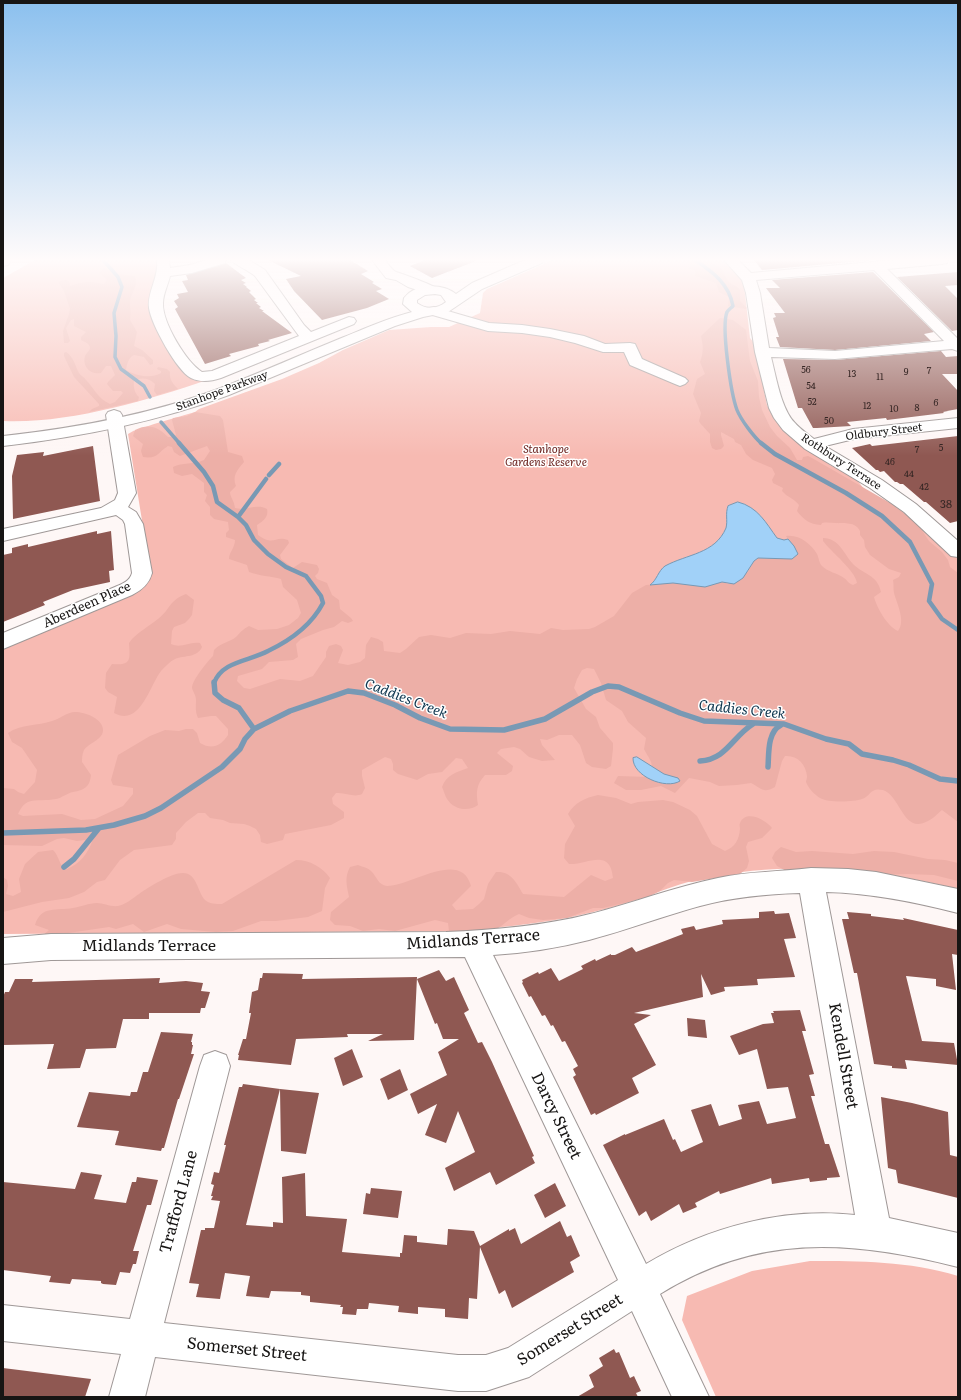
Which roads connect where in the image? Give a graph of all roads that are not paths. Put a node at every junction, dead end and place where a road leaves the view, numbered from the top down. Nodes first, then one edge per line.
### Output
1 (162, 325) edge
2 (297, 325) edge
3 (337, 325) edge
4 (361, 325) edge
5 (384, 325) edge
6 (483, 325) edge
7 (758, 325) edge
8 (936, 325) edge
9 (309, 338) junction
10 (957, 345) edge
11 (603, 348) junction
12 (762, 352) junction
13 (621, 363) junction
14 (680, 381) dead end
15 (162, 407) junction
16 (115, 419) junction
17 (958, 423) edge
18 (3, 432) edge
19 (3, 441) edge
20 (811, 445) junction
21 (117, 508) junction
22 (3, 535) edge
23 (958, 551) edge
24 (3, 641) edge
25 (811, 880) junction
26 (958, 901) edge
27 (473, 944) junction
28 (3, 951) edge
29 (214, 1066) dead end
30 (875, 1232) junction
31 (958, 1250) edge
32 (639, 1287) junction
33 (3, 1323) edge
34 (142, 1339) junction
35 (127, 1397) edge
36 (691, 1397) edge

1 - 9 street
2 - 9 street
3 - 9 street
4 - 15 street, Stanhope Parkway
5 - 15 street, Stanhope Parkway
6 - 11 street
7 - 12 street, Rothbury Terrace
8 - 10 street
10 - 12 street
11 - 13 street
11 - 13 street
12 - 20 street, Rothbury Terrace
13 - 14 street
15 - 16 street, Stanhope Parkway
16 - 18 street, Stanhope Parkway
16 - 19 street, Stanhope Parkway
16 - 21 street
17 - 20 street, Oldbury Street
20 - 23 street, Rothbury Terrace
21 - 22 street
21 - 24 street, Aberdeen Place
25 - 26 street, Midlands Terrace
25 - 27 street, Midlands Terrace
25 - 30 street, Kendell Street
27 - 28 street, Midlands Terrace
27 - 32 street, Darcy Street
29 - 34 street, Trafford Lane
30 - 31 street, Somerset Street
30 - 32 street, Somerset Street
32 - 34 street, Somerset Street
32 - 36 street, Darcy Street
33 - 34 street, Somerset Street
34 - 35 street, Trafford Lane

